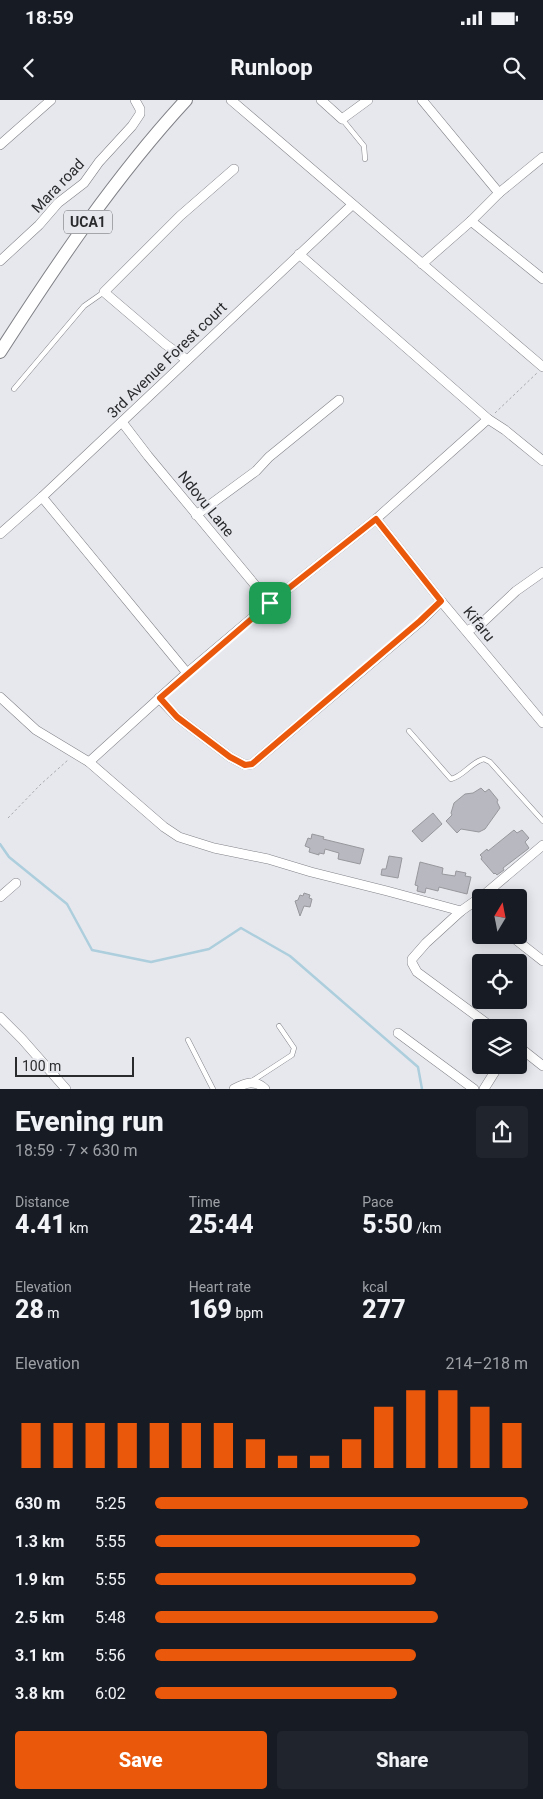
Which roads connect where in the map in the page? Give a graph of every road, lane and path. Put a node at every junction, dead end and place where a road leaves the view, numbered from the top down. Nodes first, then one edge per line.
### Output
1 (50, 100) edge
2 (135, 100) edge
3 (186, 100) edge
4 (230, 100) edge
5 (321, 100) edge
6 (368, 100) edge
7 (422, 100) edge
8 (342, 119) junction
9 (0, 145) edge
10 (543, 157) edge
11 (364, 159) dead end
12 (234, 169) dead end
13 (499, 193) junction
14 (352, 205) junction
15 (471, 221) junction
16 (299, 254) junction
17 (0, 261) edge
18 (422, 264) junction
19 (543, 279) edge
20 (104, 292) junction
21 (0, 352) edge
22 (187, 360) junction
23 (543, 367) edge
24 (14, 389) dead end
25 (339, 400) dead end
26 (488, 420) junction
27 (122, 422) junction
28 (543, 461) edge
29 (42, 497) junction
30 (196, 515) junction
31 (376, 519) junction
32 (0, 534) edge
33 (543, 572) edge
34 (441, 601) junction
35 (270, 603) junction
36 (467, 631) junction
37 (187, 673) junction
38 (0, 697) edge
39 (160, 698) junction
40 (539, 711) edge
41 (543, 723) edge
42 (408, 731) dead end
43 (78, 755) junction
44 (89, 762) junction
45 (8, 818) dead end
46 (543, 821) edge
47 (543, 845) edge
48 (16, 882) dead end
49 (0, 897) edge
50 (461, 911) junction
51 (521, 944) edge
52 (543, 961) edge
53 (481, 1019) edge
54 (2, 1022) edge
55 (279, 1026) dead end
56 (398, 1033) dead end
57 (188, 1040) dead end
58 (527, 1053) edge
59 (543, 1066) edge
60 (493, 1074) edge
61 (251, 1082) junction
62 (66, 1089) edge
63 (213, 1089) edge
64 (234, 1089) edge
65 (265, 1089) edge
66 (474, 1089) edge
67 (484, 1089) edge

1 - 9 street
2 - 17 street, Mara road
3 - 21 main road, UCA1
4 - 14 street
5 - 8 street
6 - 8 street
7 - 13 street
8 - 11 lane
10 - 13 street
12 - 20 street
13 - 15 street
14 - 16 street, 3rd Avenue Forest court
14 - 18 street
15 - 18 street
15 - 19 street
16 - 22 street, 3rd Avenue Forest court
16 - 26 street
18 - 23 street
20 - 22 street
20 - 24 lane
22 - 27 street, 3rd Avenue Forest court
23 - 26 path
25 - 30 street
26 - 28 street
26 - 31 street
27 - 29 street, 3rd Avenue Forest court
27 - 30 street, Ndovu Lane
29 - 32 street, 3rd Avenue Forest court
29 - 37 street
30 - 35 street, Ndovu Lane
31 - 34 street, Kifaru
31 - 35 street
33 - 36 street
34 - 36 street, Kifaru
34 - 39 street
35 - 37 street
36 - 40 street, Kifaru
37 - 39 street
38 - 43 street
39 - 44 street
40 - 41 street, Kifaru
42 - 46 lane
43 - 44 street
43 - 45 path
44 - 50 street
47 - 50 street
48 - 49 street
50 - 53 street
51 - 52 street
54 - 62 street
55 - 61 lane
56 - 66 street
57 - 63 lane
58 - 59 street
60 - 67 street
61 - 64 street
61 - 65 street

